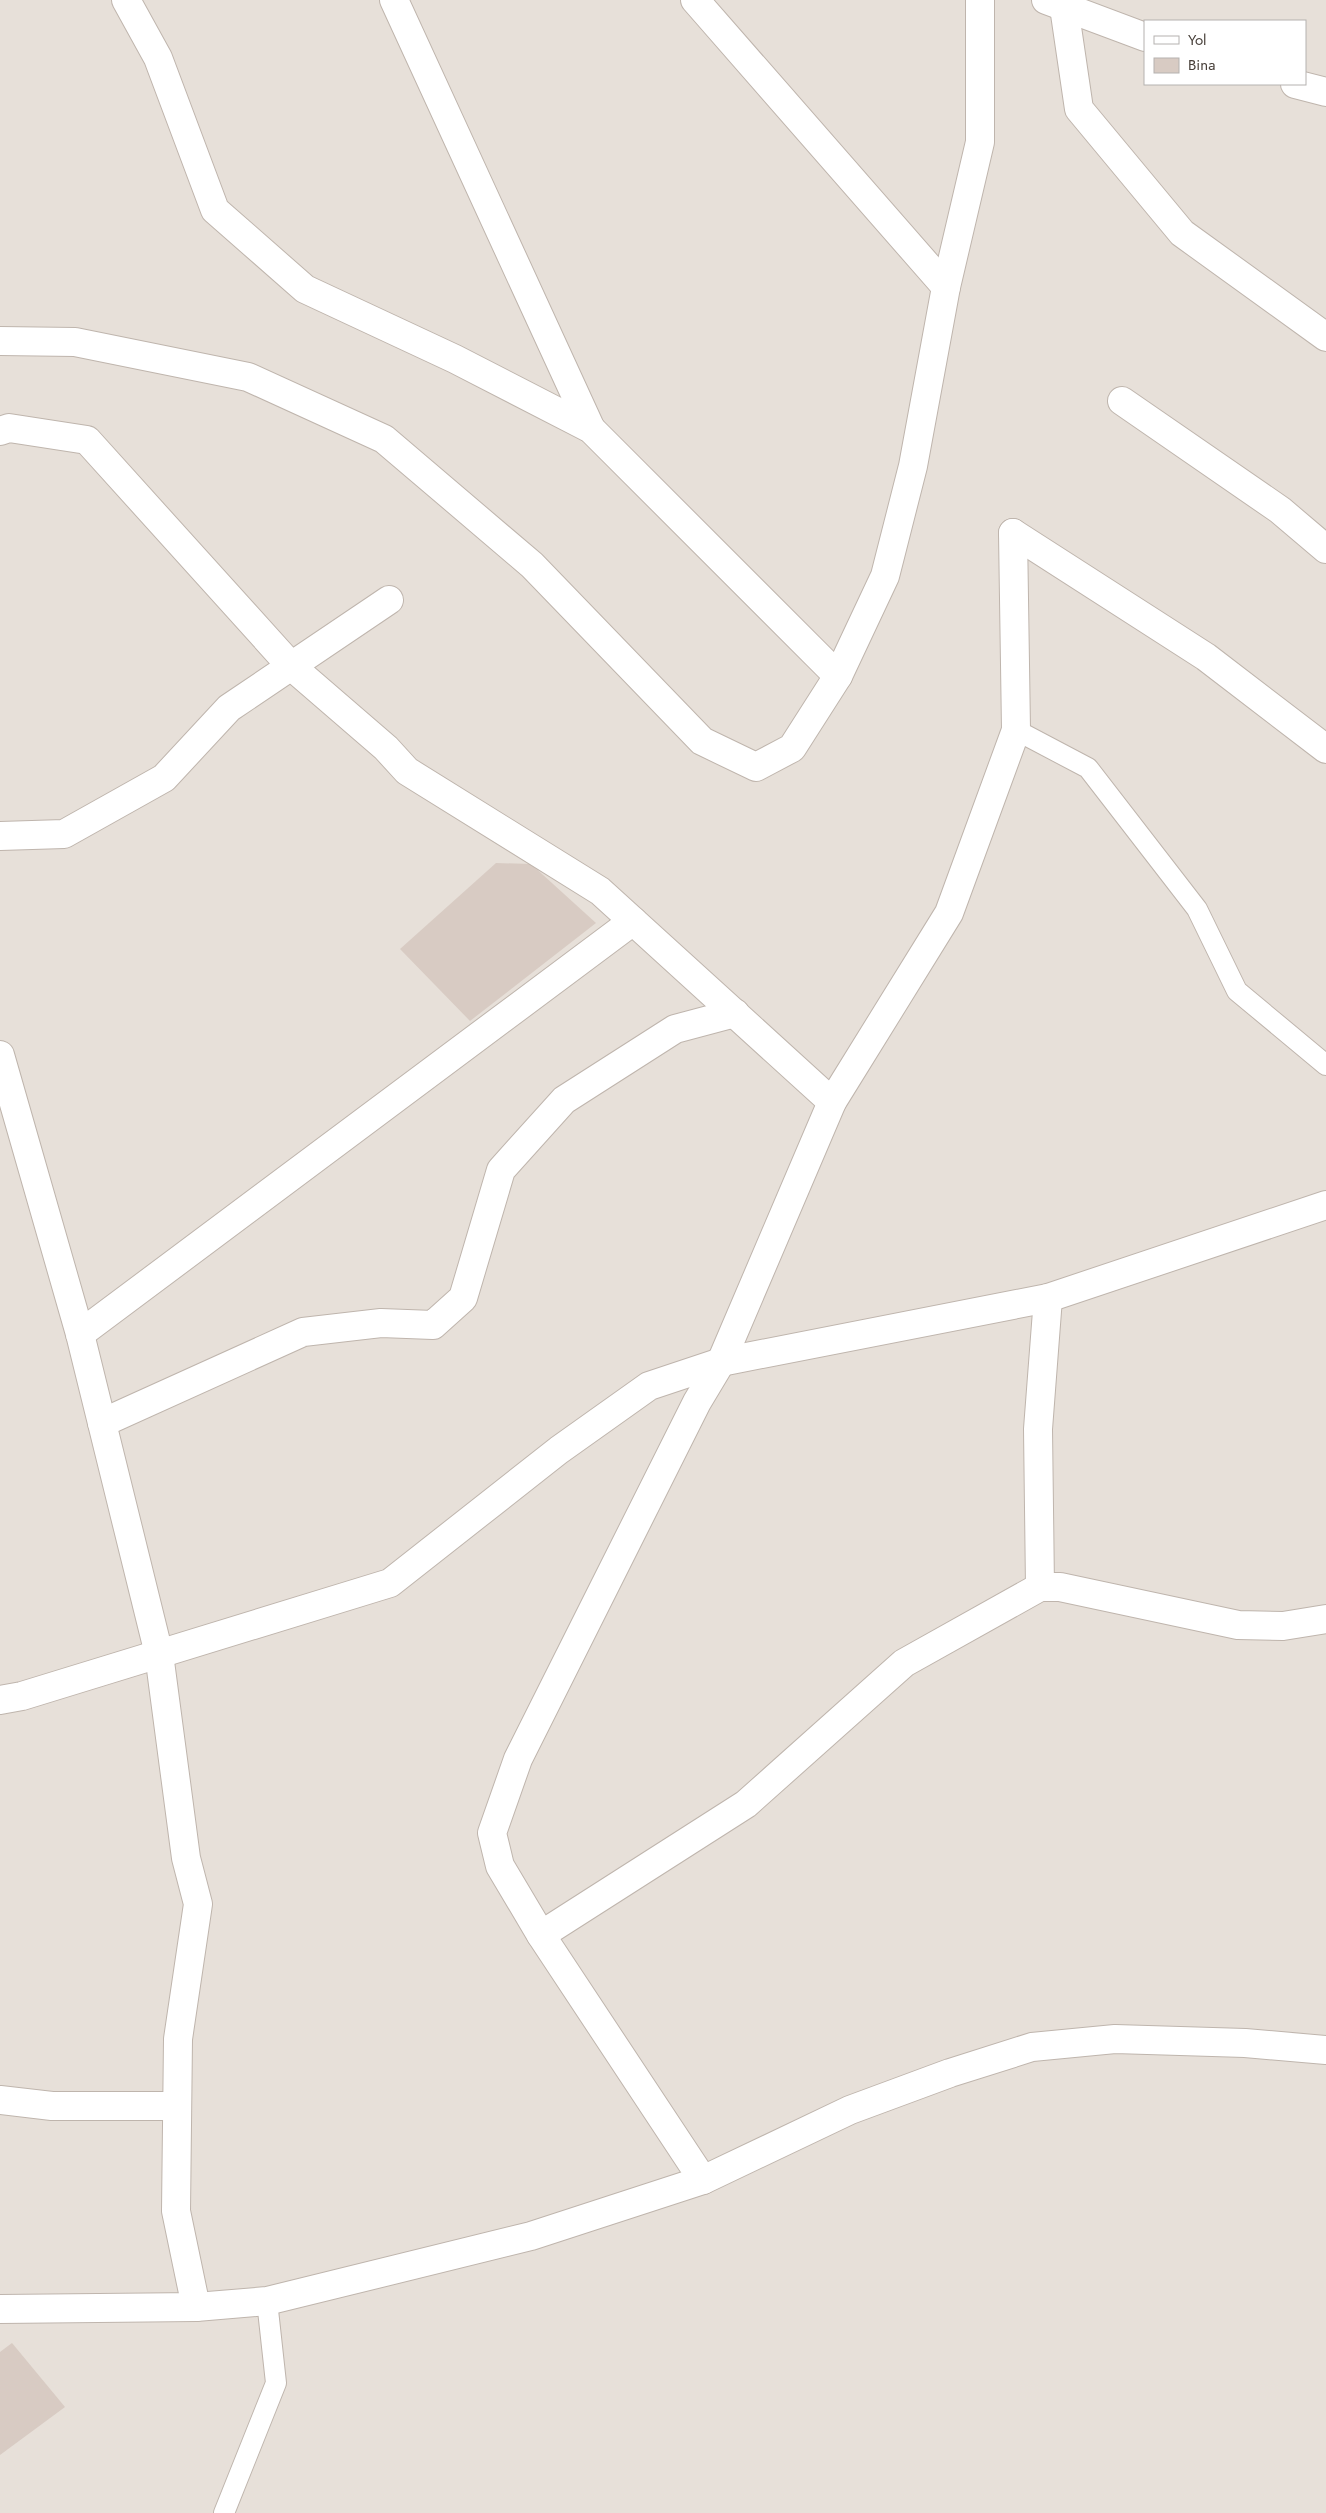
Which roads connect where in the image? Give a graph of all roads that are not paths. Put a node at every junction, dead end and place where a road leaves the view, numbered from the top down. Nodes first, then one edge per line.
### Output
1 (126, 0) edge
2 (394, 0) edge
3 (694, 0) edge
4 (980, 0) edge
5 (1055, 4) edge
6 (1144, 38) edge
7 (1299, 85) edge
8 (1326, 92) edge
9 (946, 287) junction
10 (1326, 337) edge
11 (0, 341) edge
12 (1122, 401) dead end
13 (591, 429) junction
14 (0, 431) edge
15 (1326, 549) edge
16 (390, 600) dead end
17 (291, 666) junction
18 (838, 676) junction
19 (1016, 730) junction
20 (1326, 749) edge
21 (0, 836) edge
22 (633, 921) junction
23 (735, 1013) junction
24 (0, 1055) edge
25 (1326, 1065) edge
26 (832, 1102) junction
27 (1326, 1204) edge
28 (1048, 1298) junction
29 (80, 1334) junction
30 (721, 1362) junction
31 (102, 1423) junction
32 (1040, 1587) junction
33 (1326, 1619) edge
34 (159, 1654) junction
35 (0, 1700) edge
36 (541, 1935) junction
37 (1326, 2050) edge
38 (0, 2100) edge
39 (177, 2106) junction
40 (703, 2180) junction
41 (267, 2301) junction
42 (196, 2307) junction
43 (0, 2309) edge
44 (224, 2513) edge

1 - 13 street
2 - 13 street
3 - 9 street
4 - 9 street
5 - 6 street
5 - 10 street
7 - 8 street
9 - 18 street
11 - 18 street
12 - 15 street
13 - 18 street
14 - 17 street
16 - 17 street
17 - 21 street
17 - 22 street
19 - 20 street
19 - 25 lane
19 - 26 street
22 - 23 street
22 - 29 street
23 - 26 street
23 - 31 street
24 - 29 street
26 - 30 street
27 - 28 street
28 - 30 street
28 - 32 street
29 - 31 street
30 - 34 street
30 - 36 street
31 - 34 street
32 - 33 street
32 - 36 street
34 - 35 street
34 - 39 street
36 - 40 street
37 - 40 street
38 - 39 street
39 - 42 street
40 - 41 street
41 - 42 street
41 - 44 lane
42 - 43 street

